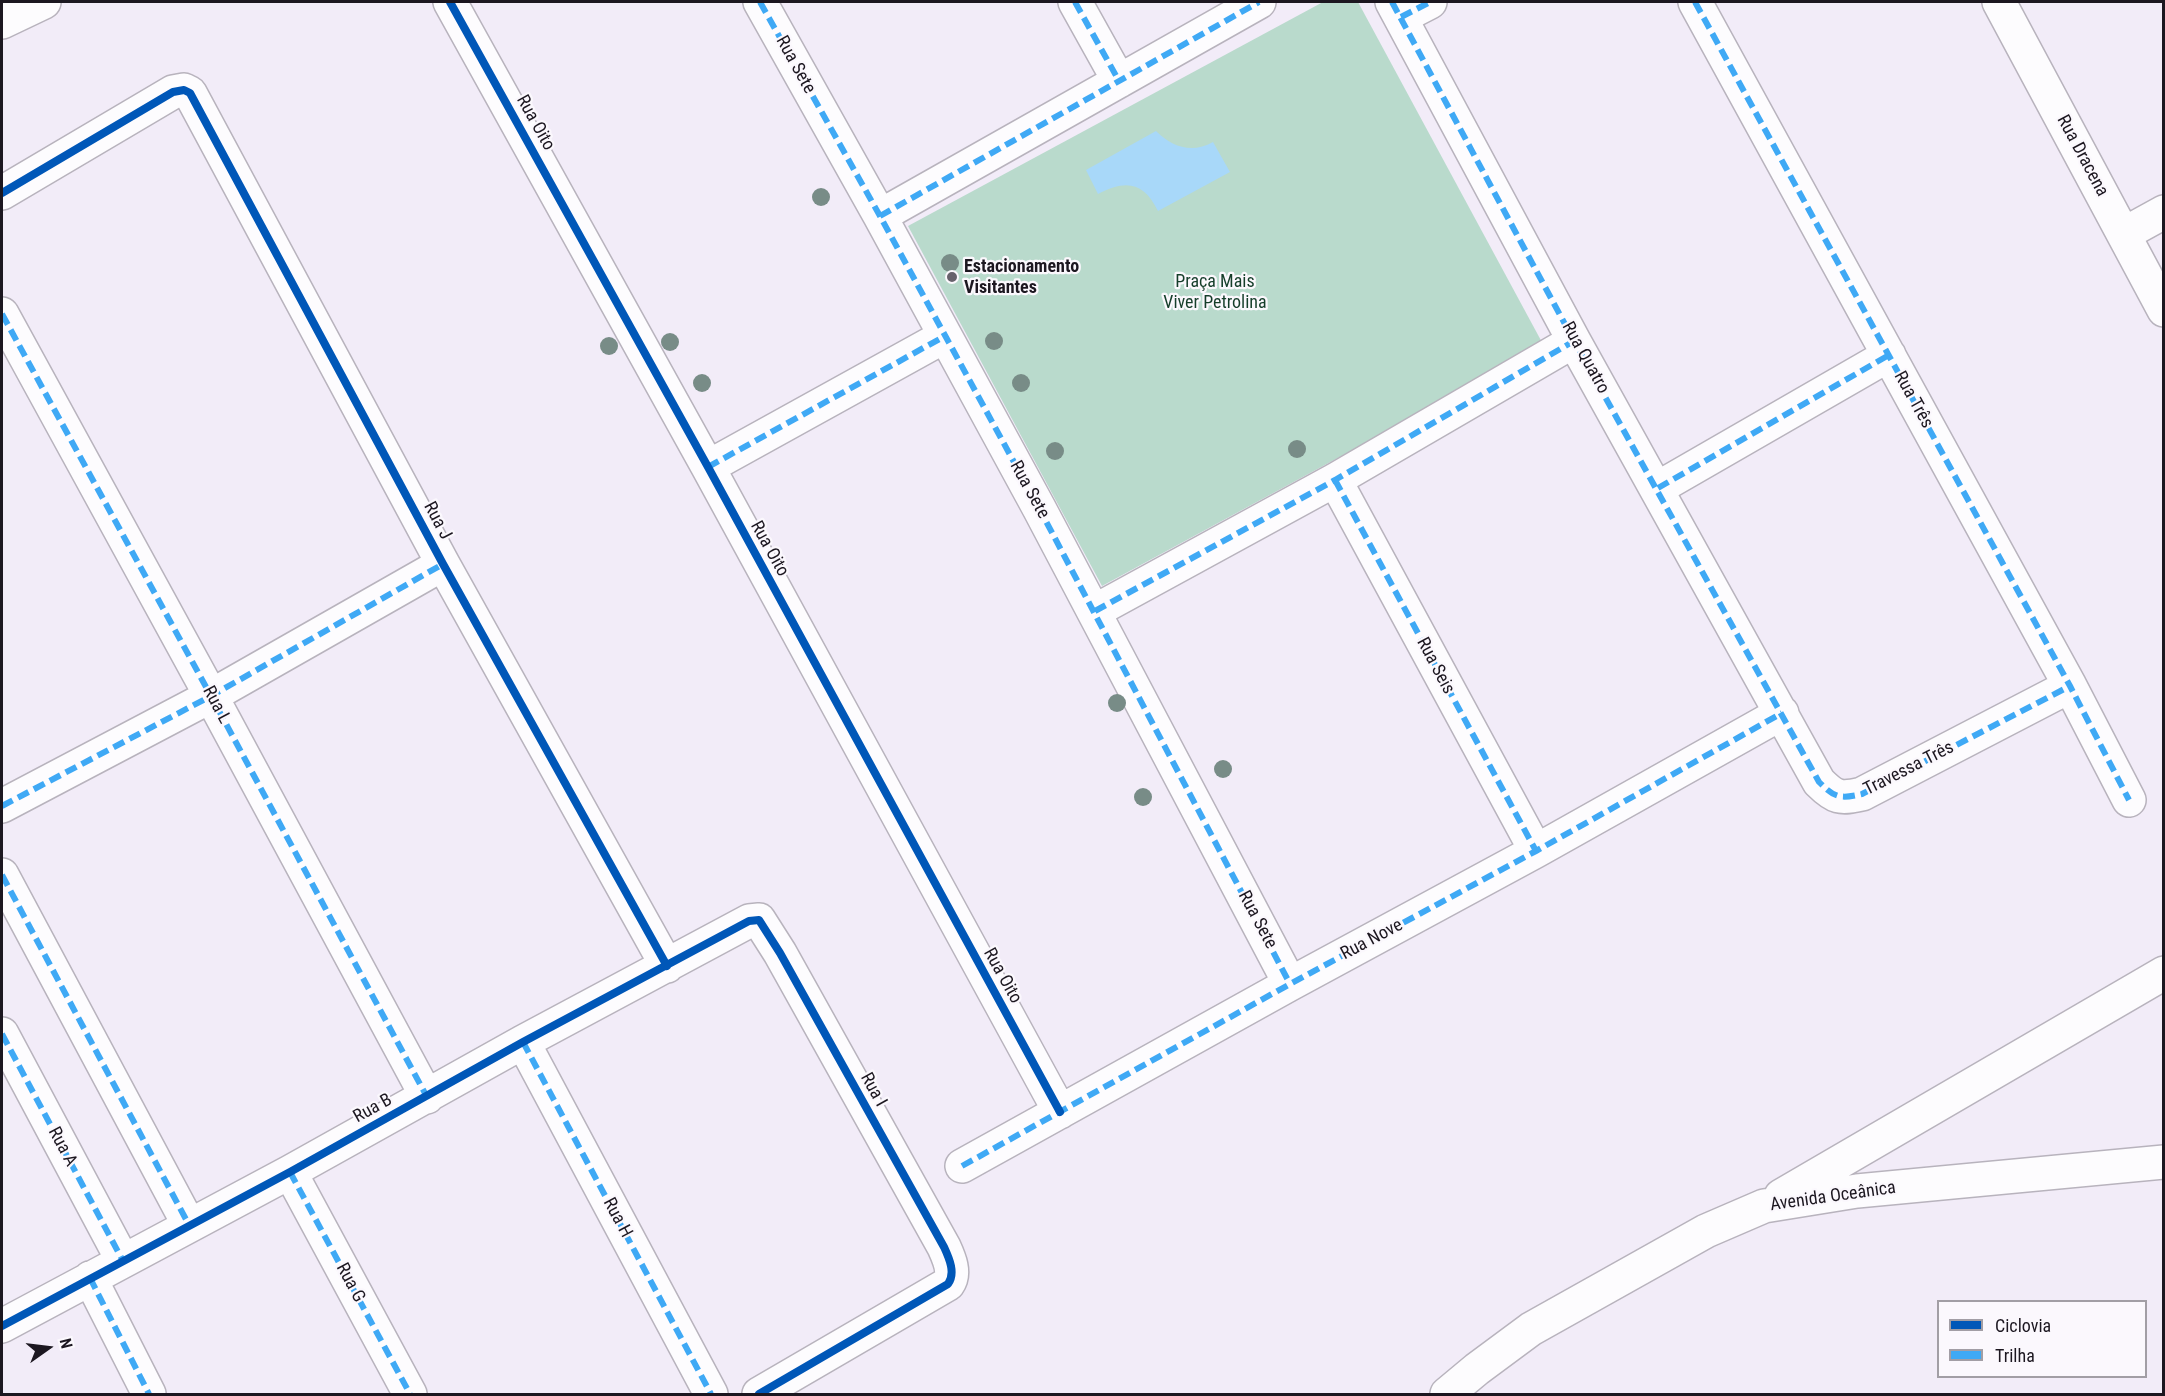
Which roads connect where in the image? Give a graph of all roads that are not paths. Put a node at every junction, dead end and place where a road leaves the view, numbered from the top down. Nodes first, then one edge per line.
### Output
1 (44, 2) edge
2 (450, 2) edge
3 (760, 2) edge
4 (1075, 2) edge
5 (1259, 2) edge
6 (1430, 2) edge
7 (1695, 2) edge
8 (1999, 2) edge
9 (1396, 9) edge
10 (2, 22) edge
11 (1119, 81) junction
12 (2, 194) edge
13 (2163, 212) edge
14 (880, 216) junction
15 (2124, 234) junction
16 (2163, 310) edge
17 (2, 314) edge
18 (945, 336) junction
19 (1574, 341) junction
20 (1889, 355) junction
21 (708, 467) junction
22 (1335, 480) junction
23 (1658, 488) junction
24 (443, 564) junction
25 (1095, 612) junction
26 (2070, 686) junction
27 (211, 696) junction
28 (1782, 713) junction
29 (2129, 800) dead end
30 (2, 806) edge
31 (1536, 851) junction
32 (2, 875) edge
33 (759, 920) joint
34 (667, 966) junction
35 (2163, 973) edge
36 (1290, 984) junction
37 (2, 1034) edge
38 (523, 1042) junction
39 (427, 1097) junction
40 (1060, 1113) junction
41 (2163, 1162) edge
42 (962, 1166) dead end
43 (290, 1172) junction
44 (1764, 1206) junction
45 (189, 1225) junction
46 (123, 1261) junction
47 (90, 1278) junction
48 (2, 1326) edge
49 (149, 1395) edge
50 (410, 1395) edge
51 (711, 1395) edge
52 (759, 1395) edge
53 (1447, 1395) edge

1 - 10 street
2 - 21 street, Rua Oito
3 - 14 street, Rua Sete
4 - 11 street
5 - 11 street
6 - 9 street
7 - 20 street, Rua Três
8 - 15 street, Rua Dracena
9 - 19 street, Rua Quatro
11 - 14 street
12 - 24 street, Rua J
13 - 15 street
14 - 18 street, Rua Sete
15 - 16 street, Rua Dracena
17 - 27 street, Rua L
18 - 21 street
18 - 25 street, Rua Sete
19 - 22 street
19 - 23 street, Rua Quatro
20 - 23 street
20 - 26 street, Rua Três
21 - 40 street, Rua Oito
22 - 25 street
22 - 31 street, Rua Seis
23 - 28 street, Rua Quatro
24 - 27 street
24 - 34 street, Rua J
25 - 36 street, Rua Sete
26 - 28 street, Travessa Três
26 - 29 street, Rua Três
27 - 30 street
27 - 39 street, Rua L
28 - 31 street, Rua Nove
31 - 36 street, Rua Nove
32 - 45 street
33 - 34 street, Rua B
33 - 52 street, Rua I
34 - 38 street, Rua B
35 - 44 street
36 - 40 street, Rua Nove
37 - 46 street, Rua A
38 - 39 street, Rua B
38 - 51 street, Rua H
39 - 43 street, Rua B
40 - 42 street, Rua Nove
41 - 44 street, Avenida Oceânica
43 - 45 street, Rua B
43 - 50 street, Rua G
44 - 53 street, Avenida Oceânica
45 - 46 street, Rua B
46 - 47 street, Rua B
47 - 48 street, Rua B
47 - 49 street

